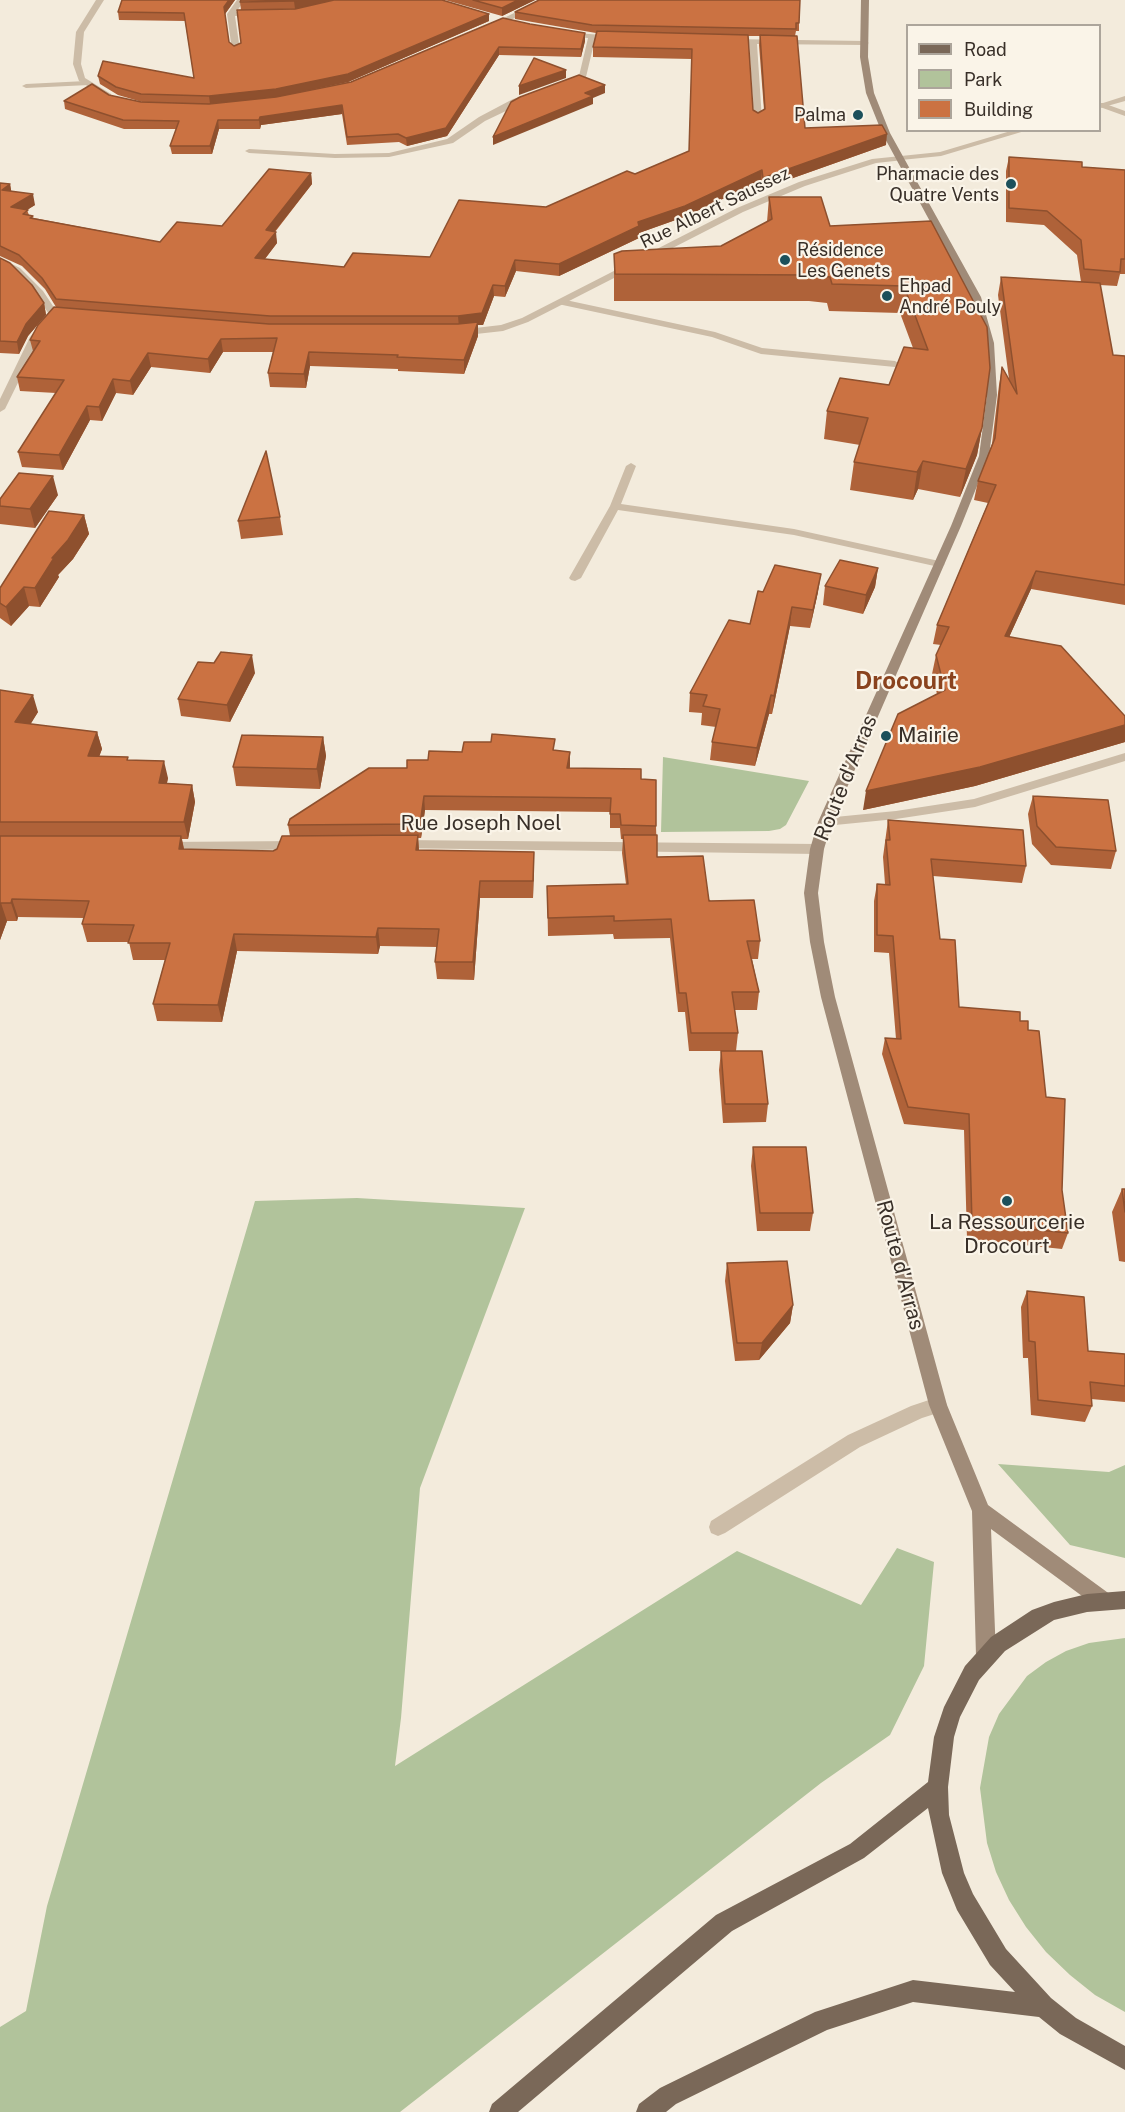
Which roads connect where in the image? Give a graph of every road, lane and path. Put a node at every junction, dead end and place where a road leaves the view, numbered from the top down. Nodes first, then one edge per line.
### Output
1 (100, 0) edge
2 (241, 0) edge
3 (546, 0) edge
4 (865, 0) edge
5 (231, 14) junction
6 (263, 14) edge
7 (488, 17) edge
8 (502, 21) junction
9 (521, 26) edge
10 (481, 31) edge
11 (553, 32) edge
12 (592, 37) junction
13 (626, 38) edge
14 (718, 41) edge
15 (753, 42) junction
16 (865, 43) junction
17 (236, 50) edge
18 (87, 83) junction
19 (26, 86) dead end
20 (559, 87) edge
21 (538, 94) edge
22 (1125, 98) edge
23 (114, 99) edge
24 (1101, 106) edge
25 (1125, 114) edge
26 (758, 120) edge
27 (1017, 132) edge
28 (249, 151) dead end
29 (900, 158) junction
30 (0, 261) edge
31 (561, 302) junction
32 (447, 333) edge
33 (895, 364) edge
34 (0, 409) edge
35 (631, 466) dead end
36 (615, 506) junction
37 (939, 564) junction
38 (575, 578) dead end
39 (1125, 757) edge
40 (825, 822) junction
41 (312, 846) edge
42 (383, 846) edge
43 (147, 847) edge
44 (818, 849) junction
45 (938, 1405) junction
46 (981, 1511) junction
47 (718, 1527) dead end
48 (1125, 1600) edge
49 (1104, 1601) junction
50 (986, 1656) junction
51 (938, 1787) junction
52 (1043, 2006) junction
53 (1124, 2060) edge
54 (500, 2112) edge
55 (647, 2112) edge

1 - 18 street
2 - 5 street
3 - 8 street
4 - 16 main road, Route d'Arras
5 - 6 street
5 - 17 street
7 - 8 street
8 - 9 street
8 - 10 street
11 - 12 street
12 - 13 street
12 - 20 street
14 - 15 street
15 - 16 street
15 - 26 street
16 - 29 main road, Route d'Arras
18 - 19 street
18 - 23 street
21 - 28 street
22 - 24 street
24 - 25 street
27 - 29 street, Rue Albert Saussez
29 - 31 street, Rue Albert Saussez
29 - 37 main road, Route d'Arras
30 - 34 street
31 - 32 street, Rue Albert Saussez
31 - 33 street
35 - 36 street
36 - 37 street
36 - 38 street
37 - 40 main road, Route d'Arras
39 - 40 street
40 - 44 main road, Route d'Arras
41 - 43 street
42 - 44 street, Rue Joseph Noel
44 - 45 main road, Route d'Arras
45 - 46 main road, Route d'Arras
45 - 47 street
46 - 49 main road
46 - 50 main road, Route d'Arras
48 - 49 main road
49 - 50 main road
50 - 51 main road
51 - 52 main road
51 - 54 main road
52 - 53 main road
52 - 55 main road

